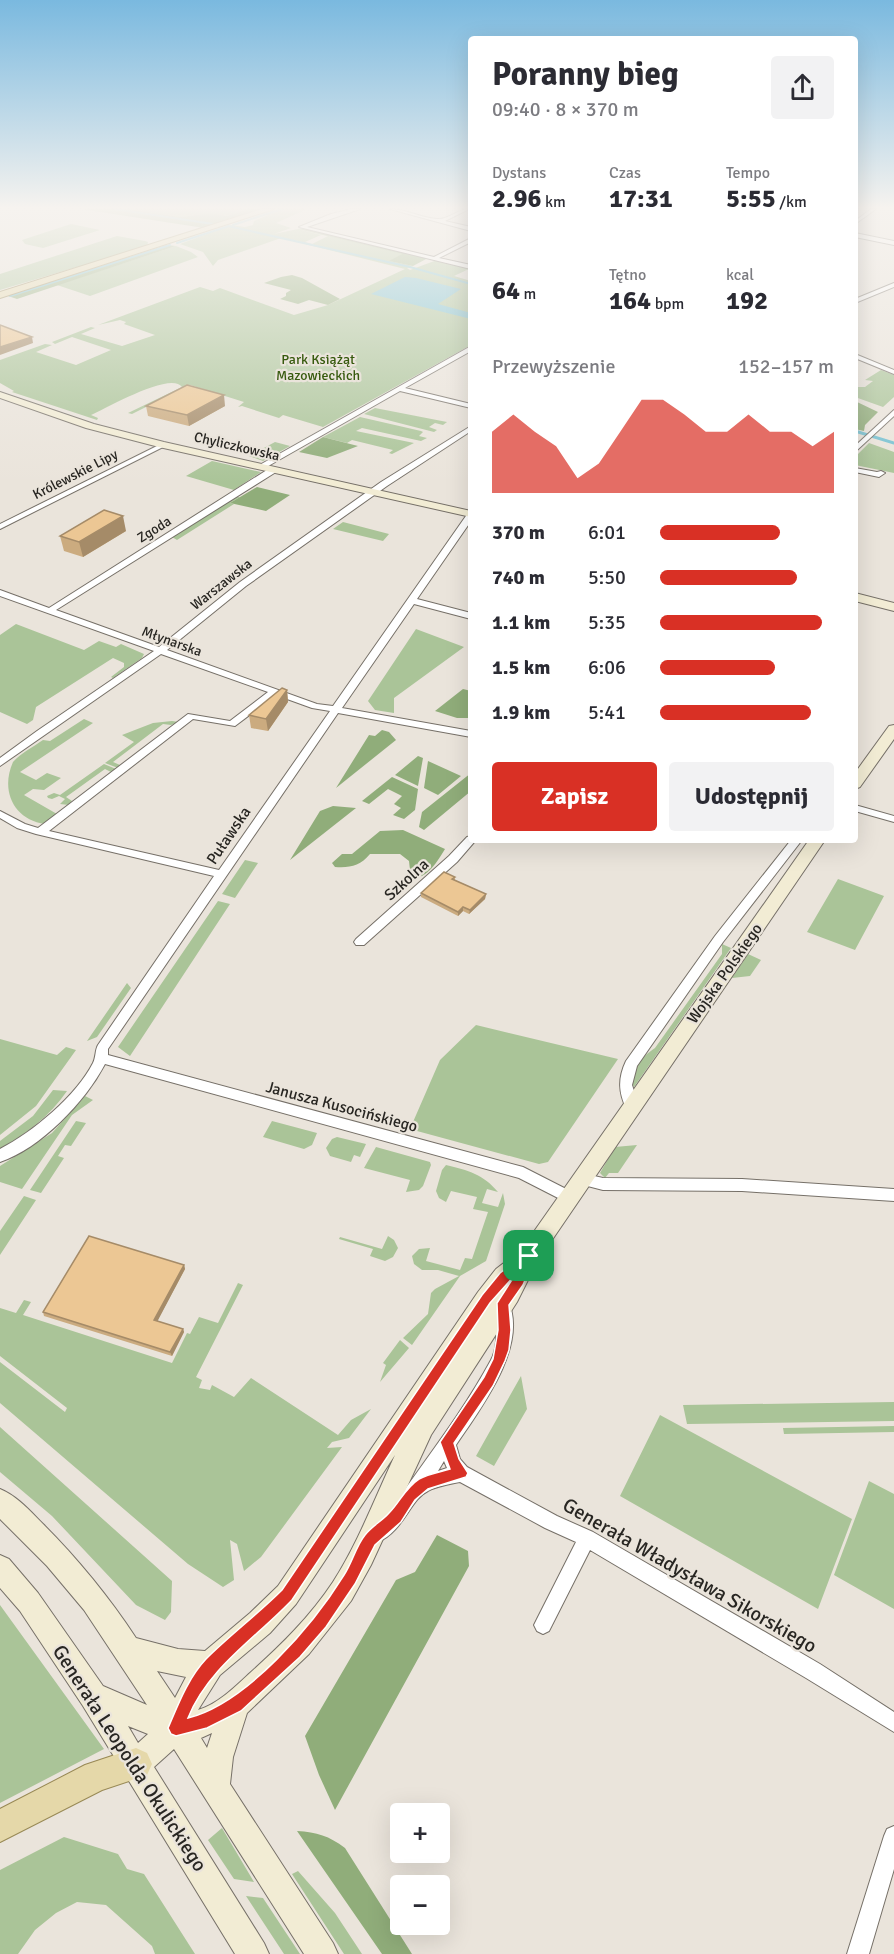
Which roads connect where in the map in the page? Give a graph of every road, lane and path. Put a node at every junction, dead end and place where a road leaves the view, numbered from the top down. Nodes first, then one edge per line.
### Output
1 (468, 350) edge
2 (858, 357) edge
3 (894, 372) edge
4 (400, 388) junction
5 (0, 395) edge
6 (468, 405) edge
7 (894, 412) edge
8 (468, 430) edge
9 (163, 445) junction
10 (858, 447) edge
11 (260, 467) junction
12 (273, 470) junction
13 (858, 471) edge
14 (881, 473) dead end
15 (373, 492) junction
16 (468, 513) edge
17 (468, 518) edge
18 (0, 527) edge
19 (0, 593) edge
20 (858, 598) edge
21 (412, 601) junction
22 (894, 607) edge
23 (49, 611) junction
24 (468, 615) edge
25 (161, 651) junction
26 (274, 692) junction
27 (336, 708) junction
28 (894, 729) edge
29 (468, 733) edge
30 (12, 752) junction
31 (0, 758) edge
32 (0, 763) edge
33 (858, 780) edge
34 (858, 809) edge
35 (0, 814) edge
36 (894, 819) edge
37 (40, 832) junction
38 (468, 842) edge
39 (794, 843) edge
40 (815, 843) edge
41 (222, 874) junction
42 (360, 942) dead end
43 (103, 1059) junction
44 (632, 1106) junction
45 (0, 1156) edge
46 (581, 1179) junction
47 (894, 1195) edge
48 (568, 1197) junction
49 (529, 1256) junction
50 (503, 1303) junction
51 (447, 1442) junction
52 (461, 1473) junction
53 (415, 1490) junction
54 (0, 1502) edge
55 (587, 1538) junction
56 (370, 1540) junction
57 (0, 1568) edge
58 (543, 1625) dead end
59 (129, 1650) junction
60 (210, 1665) junction
61 (93, 1696) junction
62 (235, 1706) junction
63 (894, 1723) edge
64 (176, 1728) junction
65 (136, 1764) junction
66 (214, 1787) junction
67 (0, 1826) edge
68 (894, 1838) edge
69 (253, 1954) edge
70 (322, 1954) edge
71 (858, 1954) edge

1 - 4 street
2 - 3 street
4 - 6 street
4 - 11 street
5 - 9 street, Chyliczkowska
7 - 10 street
8 - 15 street, Warszawska
9 - 11 street, Chyliczkowska
9 - 18 street, Królewskie Lipy
11 - 12 street, Chyliczkowska
12 - 15 street, Chyliczkowska
12 - 23 street, Zgoda
13 - 14 street
15 - 16 street, Chyliczkowska
15 - 25 street, Warszawska
17 - 21 street, Puławska
19 - 23 street, Młynarska
20 - 22 street
21 - 24 street
21 - 27 street, Puławska
23 - 25 street, Młynarska
25 - 26 street, Młynarska
25 - 30 street, Warszawska
26 - 27 street, Młynarska
26 - 37 street
27 - 29 street
27 - 41 street, Puławska
28 - 33 street
30 - 31 street, Warszawska
30 - 32 street, Warszawska
34 - 36 street
35 - 37 street
37 - 41 street
38 - 42 street, Szkolna
39 - 44 street, Wojska Polskiego
40 - 44 street, Wojska Polskiego
41 - 43 street, Puławska
43 - 45 street, Puławska
43 - 48 street, Janusza Kusocińskiego
44 - 46 street, Wojska Polskiego
46 - 47 street
46 - 48 street, Wojska Polskiego
48 - 49 street, Wojska Polskiego
49 - 50 street, Wojska Polskiego
49 - 60 street, Wojska Polskiego
50 - 51 street
50 - 56 street, Wojska Polskiego
51 - 52 street
51 - 53 street
52 - 53 street
52 - 55 street, Generała Władysława Sikorskiego
53 - 56 street
54 - 59 street
55 - 58 street
55 - 63 street, Generała Władysława Sikorskiego
56 - 62 street, Wojska Polskiego
57 - 61 street, Generała Leopolda Okulickiego
59 - 60 street
59 - 64 street
60 - 64 street, Wojska Polskiego
61 - 64 street
61 - 65 street, Generała Leopolda Okulickiego
62 - 64 street, Wojska Polskiego
62 - 66 street
64 - 65 street
64 - 66 street
65 - 67 main road
65 - 69 street, Generała Leopolda Okulickiego
66 - 70 street
68 - 71 street

